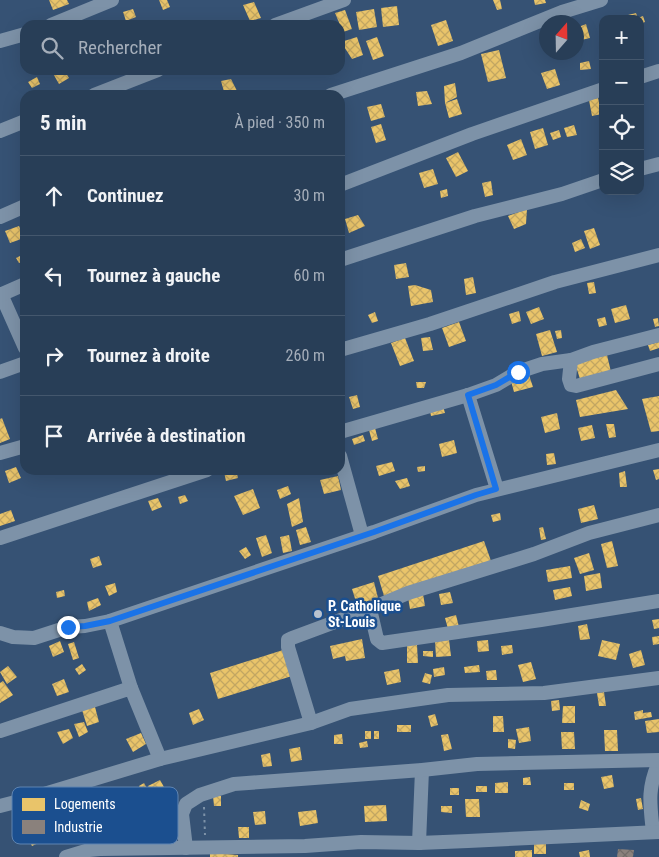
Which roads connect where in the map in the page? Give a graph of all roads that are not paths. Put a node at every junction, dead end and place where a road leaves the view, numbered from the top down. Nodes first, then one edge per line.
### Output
1 (112, 0) edge
2 (344, 0) edge
3 (601, 0) edge
4 (63, 20) edge
5 (289, 20) edge
6 (20, 36) edge
7 (0, 42) edge
8 (659, 71) edge
9 (145, 75) edge
10 (644, 76) edge
11 (107, 90) edge
12 (345, 90) edge
13 (599, 90) edge
14 (20, 124) edge
15 (0, 131) edge
16 (659, 164) edge
17 (644, 168) edge
18 (599, 181) edge
19 (345, 182) edge
20 (20, 208) edge
21 (0, 217) edge
22 (659, 255) edge
23 (345, 258) edge
24 (20, 286) edge
25 (1, 294) edge
26 (659, 335) edge
27 (20, 337) edge
28 (345, 349) edge
29 (570, 360) junction
30 (659, 364) edge
31 (20, 365) edge
32 (0, 372) edge
33 (468, 395) junction
34 (345, 431) edge
35 (20, 447) edge
36 (659, 450) edge
37 (0, 453) edge
38 (345, 474) edge
39 (192, 475) edge
40 (496, 489) junction
41 (659, 516) edge
42 (362, 535) junction
43 (0, 538) edge
44 (659, 601) edge
45 (370, 610) junction
46 (110, 621) junction
47 (0, 633) edge
48 (659, 678) edge
49 (131, 688) junction
50 (311, 723) junction
51 (0, 731) edge
52 (160, 759) junction
53 (659, 761) edge
54 (422, 770) junction
55 (67, 787) edge
56 (656, 832) edge
57 (419, 843) junction
58 (186, 848) junction
59 (309, 852) edge
60 (157, 853) edge
61 (66, 857) edge

1 - 4 street
2 - 5 street
3 - 12 street
6 - 7 street
8 - 10 street
9 - 11 street
13 - 19 street
14 - 15 street
16 - 17 street
18 - 23 street
20 - 21 street
22 - 28 street
24 - 25 street
25 - 27 street
26 - 29 street
29 - 30 street
29 - 33 street
31 - 32 street
33 - 34 street
33 - 40 street
35 - 37 street
36 - 40 street
38 - 42 street
39 - 43 street
40 - 42 street
41 - 45 street
42 - 46 street
44 - 45 street
45 - 50 street
46 - 47 street
46 - 49 street
48 - 50 street
49 - 51 street
49 - 52 street
50 - 52 street
52 - 55 street
53 - 54 street
53 - 56 street
54 - 57 street
54 - 58 street
56 - 57 street
57 - 59 street
58 - 59 street
58 - 60 street
60 - 61 street

